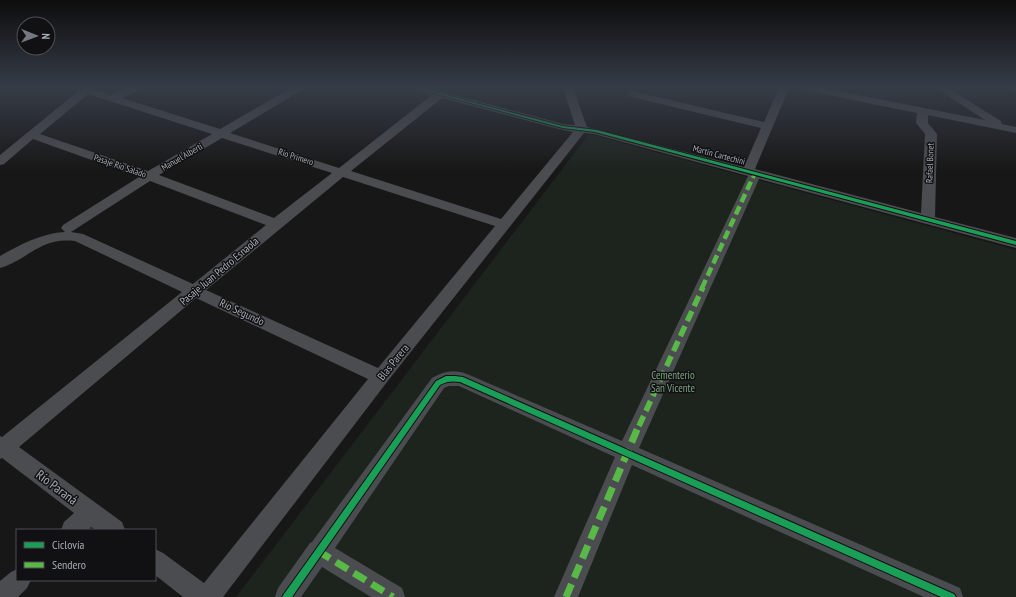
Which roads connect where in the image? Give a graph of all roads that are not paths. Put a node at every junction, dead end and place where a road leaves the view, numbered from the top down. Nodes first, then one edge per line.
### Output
1 (55, 116) edge
2 (169, 116) edge
3 (251, 116) edge
4 (412, 116) edge
5 (521, 116) edge
6 (578, 116) edge
7 (724, 116) edge
8 (772, 116) edge
9 (923, 116) edge
10 (947, 116) edge
11 (989, 116) edge
12 (767, 126) junction
13 (581, 129) junction
14 (1011, 129) edge
15 (222, 133) junction
16 (32, 135) junction
17 (1016, 137) edge
18 (0, 149) edge
19 (14, 150) junction
20 (0, 161) edge
21 (340, 172) junction
22 (751, 172) junction
23 (149, 176) junction
24 (928, 219) junction
25 (276, 224) junction
26 (505, 225) junction
27 (63, 232) junction
28 (1016, 243) edge
29 (0, 263) edge
30 (195, 291) junction
31 (381, 377) junction
32 (1, 447) edge
33 (627, 452) junction
34 (91, 512) junction
35 (73, 529) edge
36 (113, 529) edge
37 (318, 551) junction
38 (156, 561) edge
39 (18, 581) edge
40 (2, 597) edge
41 (204, 597) edge
42 (208, 597) edge
43 (287, 597) edge
44 (393, 597) edge
45 (566, 597) edge
46 (951, 597) edge

1 - 16 street
2 - 15 street, Río Primero
3 - 15 street, Manuel Alberti
4 - 21 street, Pasaje Juan Pedro Esnaola
5 - 13 street, Martín Cartechini
6 - 13 street
7 - 12 street
8 - 12 street
9 - 24 street, Rafael Bonet
10 - 14 street
11 - 14 street
12 - 22 street
13 - 22 street, Martín Cartechini
13 - 26 street, Blas Parera
14 - 17 street
15 - 21 street, Río Primero
15 - 23 street, Manuel Alberti
16 - 19 street
16 - 23 street, Pasaje Río Salado
18 - 19 street
19 - 20 street
21 - 25 street, Pasaje Juan Pedro Esnaola
21 - 26 street, Río Primero
22 - 24 street, Martín Cartechini
22 - 33 street
23 - 25 street, Pasaje Río Salado
23 - 27 street, Manuel Alberti
24 - 28 street, Martín Cartechini
25 - 30 street, Pasaje Juan Pedro Esnaola
26 - 31 street, Blas Parera
27 - 29 street, Manuel Alberti
27 - 30 street, Río Segundo
30 - 31 street, Río Segundo
30 - 32 street, Pasaje Juan Pedro Esnaola
31 - 42 street, Blas Parera
32 - 34 street, Río Paraná
33 - 37 street
33 - 45 street
33 - 46 street
34 - 35 street
34 - 36 street, Río Paraná
37 - 43 street
37 - 44 street
38 - 41 street
39 - 40 street

